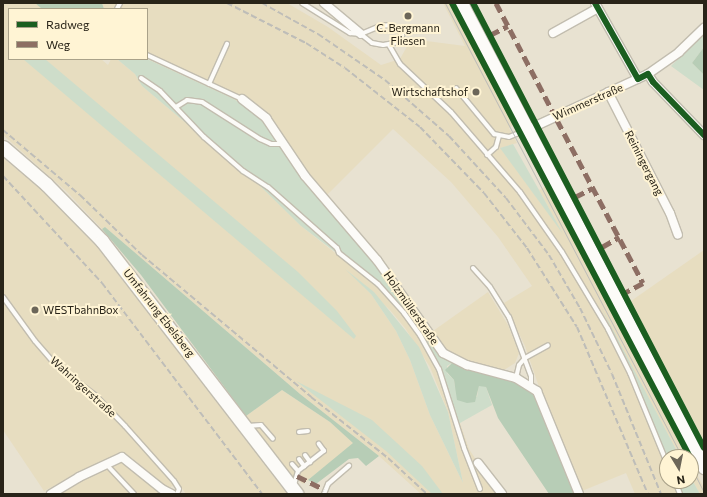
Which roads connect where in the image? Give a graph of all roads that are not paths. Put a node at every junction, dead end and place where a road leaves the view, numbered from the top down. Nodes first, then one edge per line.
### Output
1 (302, 3) edge
2 (324, 3) edge
3 (461, 3) edge
4 (597, 6) edge
5 (704, 28) edge
6 (361, 34) junction
7 (553, 34) dead end
8 (227, 44) dead end
9 (389, 45) junction
10 (148, 55) edge
11 (648, 74) junction
12 (141, 78) dead end
13 (638, 79) junction
14 (209, 84) junction
15 (456, 88) dead end
16 (608, 92) junction
17 (242, 99) joint
18 (176, 107) junction
19 (527, 130) junction
20 (704, 135) edge
21 (499, 136) junction
22 (283, 144) junction
23 (3, 147) edge
24 (488, 155) junction
25 (678, 234) dead end
26 (473, 268) dead end
27 (3, 297) edge
28 (548, 344) dead end
29 (525, 358) junction
30 (516, 378) junction
31 (530, 385) junction
32 (245, 426) junction
33 (308, 431) dead end
34 (299, 432) dead end
35 (273, 439) dead end
36 (319, 444) dead end
37 (661, 449) edge
38 (305, 455) dead end
39 (299, 459) dead end
40 (310, 462) junction
41 (478, 463) dead end
42 (105, 464) junction
43 (292, 464) dead end
44 (304, 466) junction
45 (349, 466) dead end
46 (704, 467) edge
47 (298, 471) junction
48 (480, 489) dead end
49 (295, 492) edge
50 (51, 494) edge
51 (134, 494) edge
52 (172, 494) edge
53 (178, 494) edge
54 (324, 494) edge
55 (502, 494) edge
56 (579, 494) edge

1 - 6 lane
2 - 6 street
3 - 19 main road
4 - 7 street
4 - 13 street
5 - 11 street, Wimmerstraße
6 - 9 lane
6 - 9 lane
8 - 14 lane
9 - 24 lane
10 - 14 lane
11 - 13 street, Wimmerstraße
11 - 20 street
12 - 18 lane
13 - 16 street, Wimmerstraße
14 - 17 lane
15 - 21 lane
16 - 19 street, Wimmerstraße
16 - 25 street, Reiningergang
17 - 22 street, Holzmüllerstraße
18 - 22 lane
18 - 48 lane
19 - 21 lane
19 - 46 main road
21 - 24 lane
22 - 30 street, Holzmüllerstraße
23 - 32 main road, Umfahrung Ebelsberg
24 - 37 lane
26 - 29 lane
27 - 53 lane, Wahringerstraße
28 - 29 lane
29 - 30 lane
29 - 31 lane
30 - 31 street, Holzmüllerstraße
31 - 56 street, Holzmüllerstraße
32 - 35 lane
32 - 49 main road, Umfahrung Ebelsberg
33 - 34 lane
36 - 40 lane
38 - 40 lane
39 - 44 lane
40 - 44 lane
41 - 55 street
42 - 50 street
42 - 51 lane
42 - 52 street
43 - 47 lane
44 - 47 lane
45 - 54 lane
47 - 49 lane

